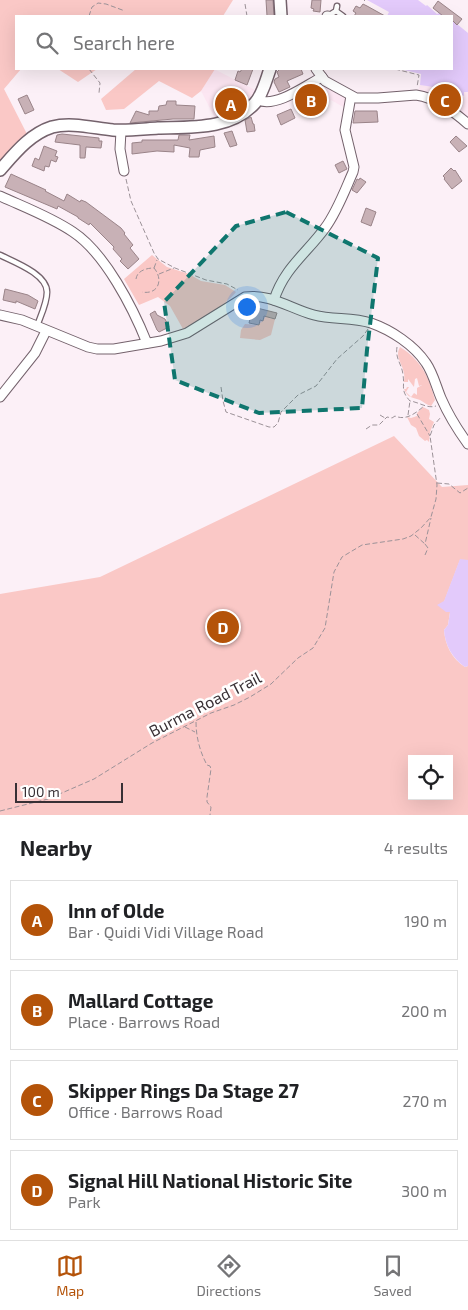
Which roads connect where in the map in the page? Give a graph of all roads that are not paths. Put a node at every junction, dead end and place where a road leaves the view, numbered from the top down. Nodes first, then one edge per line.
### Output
1 (280, 0) edge
2 (338, 6) dead end
3 (330, 14) edge
4 (281, 15) edge
5 (270, 70) edge
6 (319, 73) edge
7 (351, 96) junction
8 (258, 100) junction
9 (468, 124) edge
10 (120, 130) junction
11 (0, 170) edge
12 (124, 172) road end
13 (0, 196) edge
14 (0, 254) edge
15 (274, 300) junction
16 (0, 315) edge
17 (37, 327) junction
18 (46, 331) junction
19 (147, 343) junction
20 (0, 397) edge
21 (468, 444) edge

1 - 4 street
2 - 3 lane
5 - 8 street
6 - 7 street
6 - 8 street
7 - 9 street
7 - 15 street
8 - 10 street
10 - 11 street
10 - 12 street
13 - 19 street
14 - 17 lane
15 - 19 street
15 - 21 street
16 - 17 street
17 - 18 street
18 - 19 street
18 - 20 street

